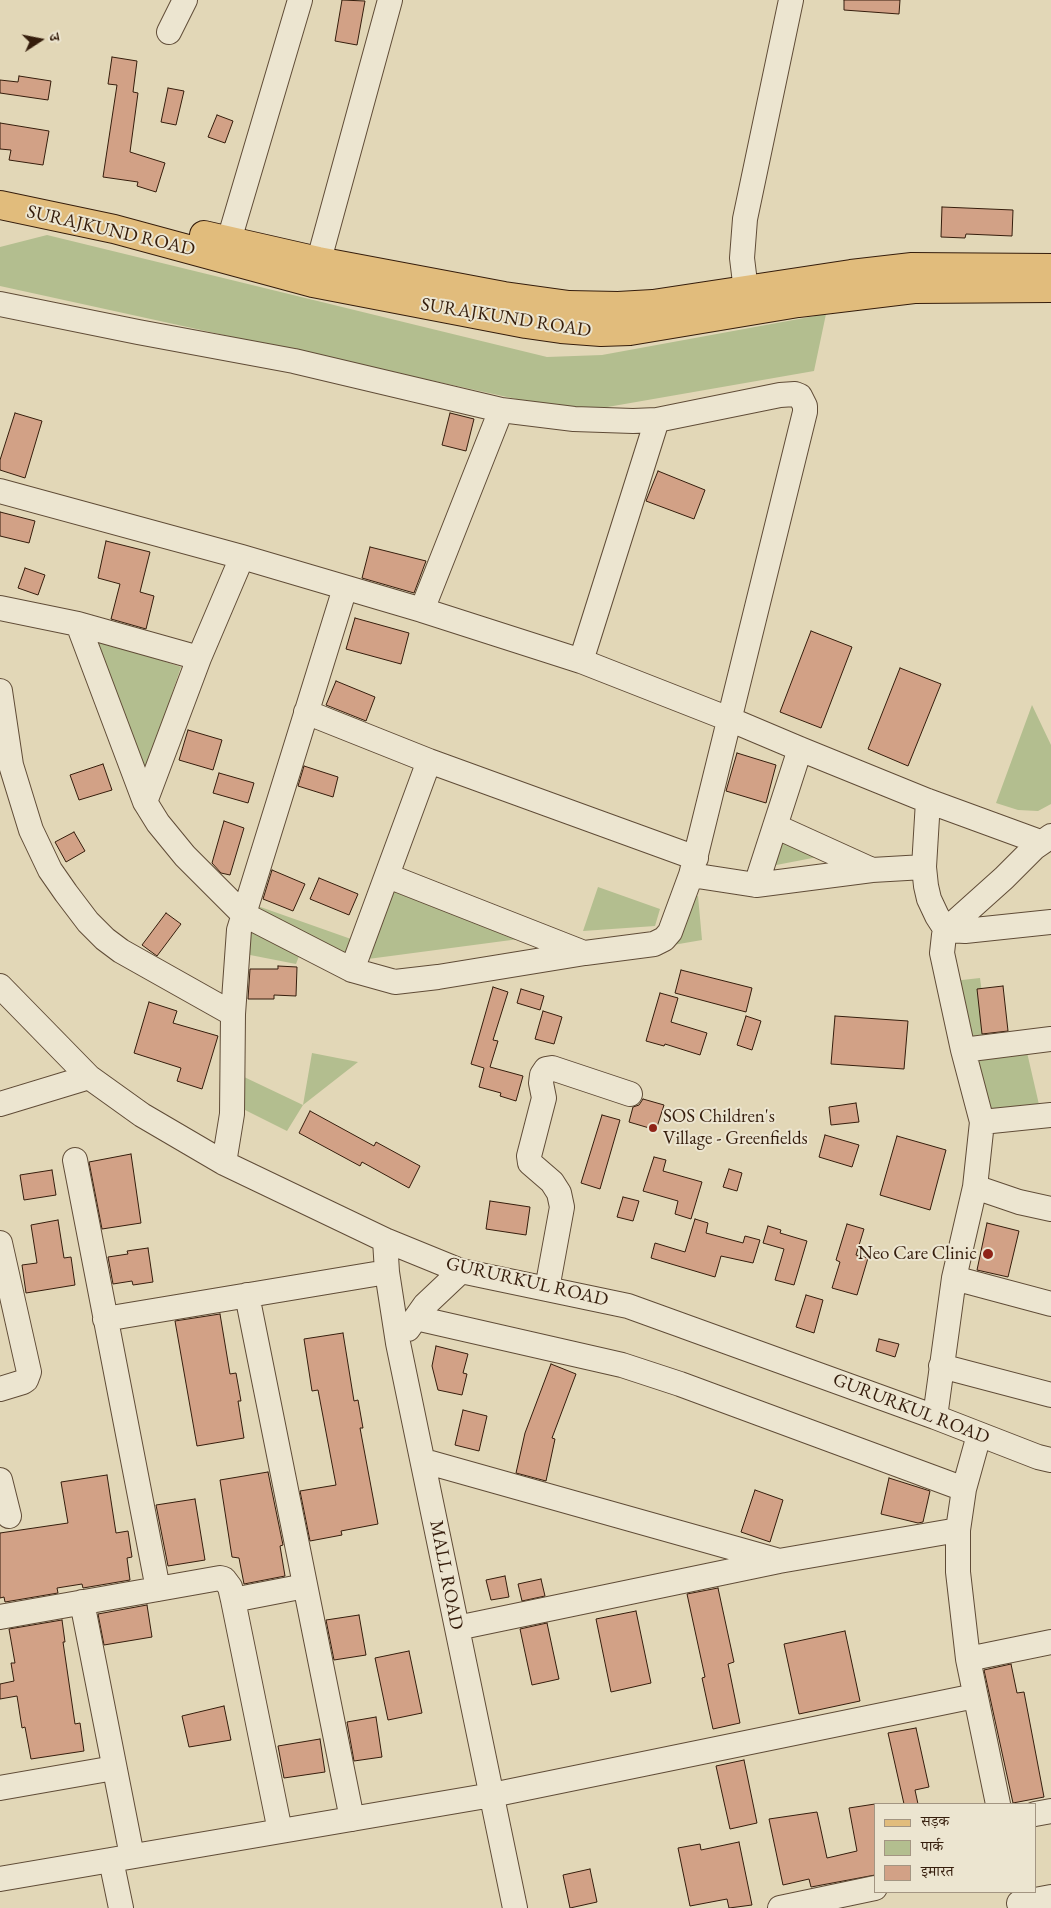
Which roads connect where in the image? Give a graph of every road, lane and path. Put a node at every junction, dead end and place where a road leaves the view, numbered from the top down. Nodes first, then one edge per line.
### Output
1 (185, 0) edge
2 (300, 0) edge
3 (390, 0) edge
4 (792, 0) edge
5 (169, 32) dead end
6 (0, 190) edge
7 (0, 205) edge
8 (42, 213) junction
9 (0, 226) edge
10 (226, 249) junction
11 (1051, 268) edge
12 (316, 272) junction
13 (1051, 288) edge
14 (746, 291) junction
15 (0, 304) edge
16 (501, 410) junction
17 (657, 420) junction
18 (0, 491) edge
19 (242, 557) junction
20 (345, 588) junction
21 (0, 608) edge
22 (422, 610) junction
23 (78, 624) junction
24 (199, 658) junction
25 (581, 661) junction
26 (0, 691) edge
27 (306, 712) junction
28 (729, 718) junction
29 (800, 749) junction
30 (429, 761) junction
31 (928, 801) junction
32 (145, 802) junction
33 (775, 826) junction
34 (1045, 839) edge
35 (694, 867) junction
36 (924, 867) junction
37 (872, 870) junction
38 (388, 876) junction
39 (756, 885) junction
40 (243, 914) junction
41 (1051, 922) edge
42 (946, 930) junction
43 (586, 953) junction
44 (352, 970) junction
45 (0, 986) edge
46 (232, 1014) junction
47 (1051, 1039) edge
48 (963, 1050) junction
49 (89, 1077) junction
50 (630, 1094) dead end
51 (0, 1104) edge
52 (1051, 1115) edge
53 (982, 1122) junction
54 (75, 1160) dead end
55 (224, 1163) junction
56 (975, 1187) junction
57 (1051, 1209) edge
58 (385, 1240) junction
59 (0, 1243) edge
60 (461, 1271) junction
61 (387, 1272) junction
62 (954, 1278) junction
63 (547, 1289) junction
64 (246, 1295) junction
65 (1051, 1304) edge
66 (416, 1318) junction
67 (106, 1319) junction
68 (398, 1343) junction
69 (941, 1366) junction
70 (0, 1389) edge
71 (1051, 1395) edge
72 (936, 1417) junction
73 (979, 1435) junction
74 (1051, 1460) edge
75 (424, 1461) junction
76 (0, 1480) edge
77 (964, 1489) junction
78 (8, 1516) dead end
79 (958, 1530) junction
80 (779, 1561) junction
81 (305, 1586) junction
82 (158, 1589) junction
83 (234, 1600) junction
84 (82, 1602) junction
85 (0, 1617) edge
86 (457, 1628) junction
87 (1051, 1642) edge
88 (968, 1659) junction
89 (975, 1696) junction
90 (114, 1768) junction
91 (0, 1788) edge
92 (492, 1795) junction
93 (998, 1803) edge
94 (1051, 1811) edge
95 (1036, 1814) edge
96 (352, 1819) junction
97 (280, 1831) junction
98 (121, 1858) junction
99 (0, 1879) edge
100 (874, 1888) edge
101 (1051, 1897) edge
102 (1019, 1901) edge
103 (121, 1908) edge
104 (515, 1908) edge
105 (780, 1908) edge

1 - 5 street
2 - 10 street
3 - 12 street
4 - 14 street
6 - 10 main road, SURAJKUND ROAD
7 - 8 main road, SURAJKUND ROAD
8 - 9 main road
8 - 10 main road, SURAJKUND ROAD
10 - 12 main road, SURAJKUND ROAD
11 - 14 main road, SURAJKUND ROAD
12 - 13 main road, SURAJKUND ROAD
12 - 14 main road, SURAJKUND ROAD
15 - 16 street
16 - 17 street
16 - 22 street
17 - 25 street
17 - 28 street
18 - 19 street
19 - 20 street
19 - 24 street
20 - 22 street
20 - 27 street
21 - 23 street
22 - 25 street
23 - 24 street
23 - 32 street
24 - 32 street
25 - 28 street
26 - 46 street
27 - 30 street
27 - 40 street
28 - 29 street
28 - 35 street
29 - 31 street
29 - 33 street
30 - 35 street
30 - 38 street
31 - 34 street
31 - 36 street
32 - 40 street
33 - 37 street
33 - 39 street
34 - 42 street
35 - 39 street
35 - 43 street
36 - 37 street
36 - 42 street
37 - 39 street
38 - 43 street
38 - 44 street
40 - 44 street
40 - 46 street
41 - 42 street
42 - 48 street
43 - 44 street
45 - 49 street, GURURKUL ROAD
46 - 55 street
47 - 48 street
48 - 53 street
49 - 51 street
49 - 55 street, GURURKUL ROAD
50 - 63 street
52 - 53 street
53 - 56 street
54 - 67 street
55 - 58 street, GURURKUL ROAD
56 - 57 street
56 - 62 street
58 - 60 street, GURURKUL ROAD
58 - 61 street, MALL ROAD
59 - 70 street
60 - 63 street, GURURKUL ROAD
60 - 66 street
61 - 64 street
61 - 68 street, MALL ROAD
62 - 65 street
62 - 69 street
63 - 72 street, GURURKUL ROAD
64 - 67 street
64 - 81 street
66 - 68 street
66 - 77 street
67 - 82 street
68 - 75 street, MALL ROAD
69 - 71 street
69 - 72 street
72 - 73 street, GURURKUL ROAD
73 - 74 street, GURURKUL ROAD
73 - 77 street
75 - 80 street
75 - 86 street, MALL ROAD
76 - 78 street
77 - 79 street
79 - 80 street
79 - 88 street
80 - 86 street
81 - 83 street
81 - 96 street
82 - 83 street
82 - 84 street
83 - 97 street
84 - 85 street
84 - 90 street
86 - 92 street, MALL ROAD
87 - 88 street
88 - 89 street
89 - 92 street
89 - 93 street
90 - 91 street
90 - 98 street
92 - 96 street
92 - 104 street, MALL ROAD
94 - 95 street
96 - 97 street
97 - 98 street
98 - 99 street
98 - 103 street
100 - 105 street
101 - 102 street

